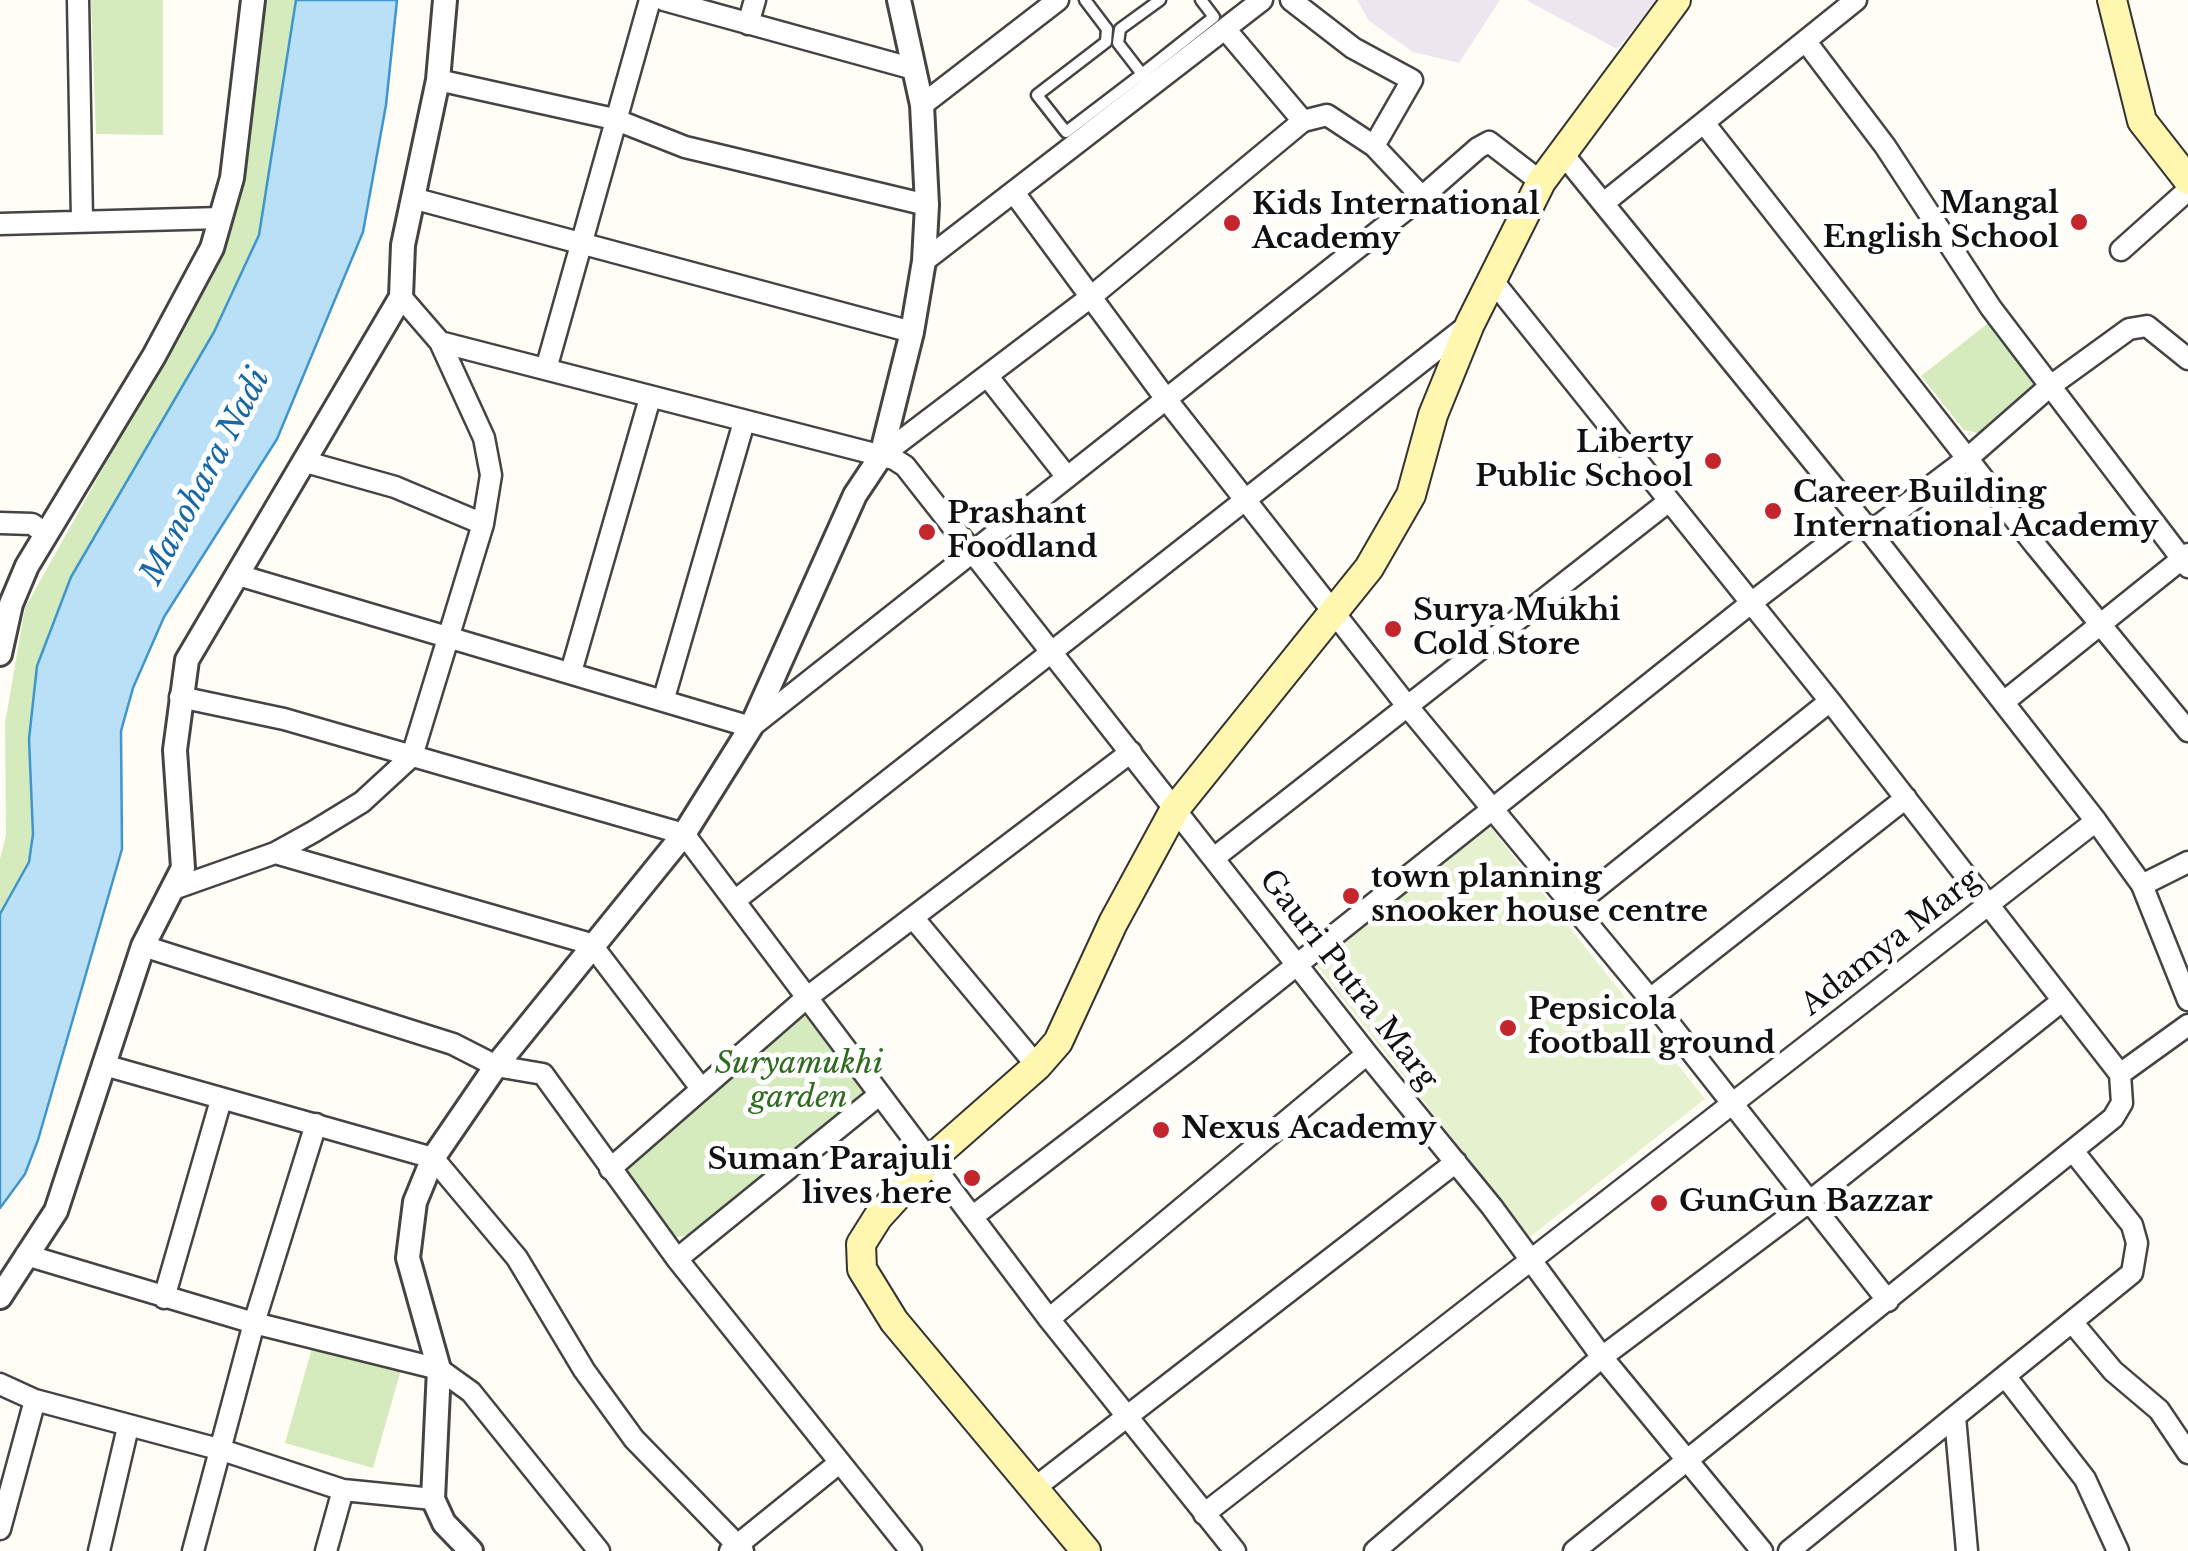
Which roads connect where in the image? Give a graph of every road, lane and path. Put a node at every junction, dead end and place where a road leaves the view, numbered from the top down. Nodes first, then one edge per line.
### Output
1 (78, 0) edge
2 (253, 0) edge
3 (445, 0) edge
4 (650, 0) edge
5 (664, 0) edge
6 (755, 0) edge
7 (898, 0) edge
8 (1058, 0) edge
9 (1085, 0) edge
10 (1160, 0) edge
11 (1200, 0) edge
12 (1262, 0) edge
13 (1291, 0) edge
14 (1676, 0) edge
15 (1856, 0) edge
16 (2112, 0) edge
17 (748, 24) junction
18 (1108, 29) junction
19 (1120, 29) junction
20 (1226, 30) junction
21 (1112, 42) junction
22 (1807, 43) junction
23 (914, 69) junction
24 (438, 80) junction
25 (1148, 81) junction
26 (922, 105) junction
27 (614, 119) junction
28 (1303, 121) junction
29 (1704, 123) junction
30 (1374, 146) junction
31 (1563, 154) junction
32 (2188, 180) edge
33 (1541, 182) junction
34 (2188, 190) edge
35 (1015, 194) junction
36 (1422, 197) junction
37 (416, 199) junction
38 (1605, 202) junction
39 (926, 205) junction
40 (221, 218) junction
41 (82, 220) junction
42 (0, 224) edge
43 (584, 241) junction
44 (2121, 250) dead end
45 (924, 261) junction
46 (1493, 282) junction
47 (1092, 296) junction
48 (400, 297) junction
49 (1470, 324) junction
50 (912, 332) junction
51 (440, 342) junction
52 (2188, 359) edge
53 (546, 369) junction
54 (988, 377) junction
55 (2049, 387) junction
56 (650, 398) junction
57 (1166, 399) junction
58 (744, 422) junction
59 (881, 456) junction
60 (1968, 458) junction
61 (306, 462) junction
62 (1067, 477) junction
63 (1245, 499) junction
64 (1669, 501) junction
65 (0, 523) edge
66 (483, 524) junction
67 (1864, 524) junction
68 (46, 534) junction
69 (973, 551) junction
70 (2186, 560) edge
71 (238, 576) junction
72 (1750, 603) junction
73 (1337, 614) junction
74 (2101, 623) junction
75 (449, 640) junction
76 (1051, 648) junction
77 (0, 654) edge
78 (571, 672) junction
79 (180, 697) junction
80 (664, 698) junction
81 (1830, 700) junction
82 (2005, 702) junction
83 (1408, 707) junction
84 (752, 727) junction
85 (2188, 731) edge
86 (1131, 752) junction
87 (412, 756) junction
88 (1906, 798) junction
89 (1492, 807) junction
90 (1175, 809) junction
91 (2096, 821) junction
92 (684, 834) junction
93 (275, 853) junction
94 (1214, 858) junction
95 (2188, 862) edge
96 (2142, 886) junction
97 (176, 888) junction
98 (737, 899) junction
99 (1988, 905) junction
100 (1574, 906) junction
101 (915, 920) junction
102 (591, 944) junction
103 (143, 946) junction
104 (1298, 962) junction
105 (806, 999) junction
106 (1650, 999) junction
107 (2188, 1000) edge
108 (2062, 1001) junction
109 (2188, 1024) edge
110 (1367, 1054) junction
111 (104, 1065) junction
112 (496, 1066) junction
113 (1037, 1066) junction
114 (2120, 1074) junction
115 (700, 1087) junction
116 (878, 1095) junction
117 (221, 1100) junction
118 (1732, 1105) junction
119 (316, 1124) junction
120 (2073, 1151) junction
121 (434, 1158) junction
122 (928, 1161) junction
123 (1456, 1162) junction
124 (610, 1168) junction
125 (1810, 1202) junction
126 (972, 1217) junction
127 (26, 1255) junction
128 (677, 1259) junction
129 (1533, 1261) junction
130 (0, 1296) edge
131 (164, 1298) junction
132 (1888, 1301) junction
133 (1049, 1319) junction
134 (2072, 1322) junction
135 (254, 1323) junction
136 (1602, 1358) junction
137 (439, 1369) junction
138 (2005, 1376) junction
139 (0, 1384) edge
140 (35, 1400) junction
141 (1127, 1417) junction
142 (1955, 1418) junction
143 (128, 1427) junction
144 (222, 1450) junction
145 (2188, 1453) edge
146 (1687, 1460) junction
147 (839, 1463) junction
148 (343, 1490) junction
149 (1032, 1490) junction
150 (432, 1499) junction
151 (1204, 1514) junction
152 (0, 1529) edge
153 (466, 1549) edge
154 (737, 1549) edge
155 (99, 1551) edge
156 (193, 1551) edge
157 (326, 1551) edge
158 (600, 1551) edge
159 (911, 1551) edge
160 (1086, 1551) edge
161 (1235, 1551) edge
162 (1375, 1551) edge
163 (1574, 1551) edge
164 (1762, 1551) edge
165 (1789, 1551) edge
166 (1967, 1551) edge
167 (2118, 1551) edge

1 - 41 street
2 - 40 street
3 - 24 street
4 - 27 street
5 - 17 street
6 - 17 street
7 - 23 street
8 - 26 street
9 - 18 lane
10 - 19 lane
11 - 25 lane
12 - 20 street
13 - 30 street
14 - 31 main road
15 - 22 street
16 - 32 main road
17 - 23 street
18 - 19 lane
18 - 21 lane
19 - 21 lane
20 - 25 street
20 - 28 street
21 - 25 lane
21 - 25 lane
22 - 29 street
22 - 55 street
23 - 26 street
24 - 27 street
24 - 37 street
25 - 35 street
26 - 39 street
27 - 39 street
27 - 43 street
28 - 30 street
28 - 47 street
29 - 38 street
29 - 60 street
30 - 36 street
31 - 33 main road
31 - 38 street
33 - 36 street
33 - 46 main road
34 - 44 street
35 - 45 street
35 - 47 street
36 - 57 street
37 - 43 street
37 - 48 street
38 - 67 street
39 - 45 street
40 - 41 street
40 - 68 street
41 - 42 street
43 - 50 street
43 - 53 street
45 - 50 street
46 - 49 main road
46 - 64 street
47 - 54 street
47 - 57 street
48 - 51 street
48 - 61 street
49 - 63 street
49 - 73 main road
50 - 59 street
51 - 53 street
51 - 66 street
52 - 55 street
53 - 56 street
54 - 59 street
54 - 62 street
55 - 60 street
55 - 70 street
56 - 58 street
56 - 78 street
57 - 62 street
57 - 63 street
58 - 59 street
58 - 80 street
59 - 69 street, Gauri Putra Marg
59 - 84 street
60 - 67 street
60 - 74 street
61 - 66 street
61 - 71 street
62 - 69 street
63 - 73 street
63 - 76 street
64 - 72 street
64 - 83 street
65 - 68 street
66 - 75 street
67 - 72 street
67 - 82 street
68 - 77 street
69 - 76 street, Gauri Putra Marg
69 - 84 street
70 - 74 street
71 - 75 street
71 - 79 street
72 - 81 street
72 - 89 street
73 - 83 street
73 - 90 main road
74 - 82 street
74 - 85 street
75 - 78 street
75 - 87 street
76 - 86 street, Gauri Putra Marg
76 - 98 street
78 - 80 street
79 - 87 street
79 - 97 street
80 - 84 street
81 - 88 street
81 - 100 street
82 - 91 street
83 - 89 street
83 - 94 street
84 - 92 street
86 - 90 street, Gauri Putra Marg
86 - 101 street
87 - 92 street
87 - 93 street
88 - 99 street
88 - 106 street
89 - 100 street
89 - 104 street
90 - 94 street, Gauri Putra Marg
90 - 113 main road
91 - 96 street
91 - 99 street, Adamya Marg
92 - 98 street
92 - 102 street
93 - 97 street
93 - 102 street
94 - 104 street, Gauri Putra Marg
95 - 96 street
96 - 107 street
97 - 103 street
98 - 105 street
99 - 108 street
99 - 118 street, Adamya Marg
100 - 106 street
101 - 105 street
101 - 113 street
102 - 112 street
102 - 115 street
103 - 111 street
103 - 112 street
104 - 110 street, Gauri Putra Marg
104 - 126 street
105 - 115 street
105 - 116 street
106 - 118 street
108 - 114 street
108 - 125 street
109 - 114 street
110 - 123 street, Gauri Putra Marg
110 - 133 street
111 - 117 street
111 - 127 street
112 - 121 street
112 - 124 street
113 - 122 main road
114 - 120 street
115 - 124 street
116 - 122 street
116 - 128 street
117 - 119 street
117 - 131 street
118 - 125 street
118 - 129 street, Adamya Marg
119 - 121 street
119 - 135 street
120 - 132 street
120 - 134 street
121 - 137 street
121 - 154 street
122 - 126 street
122 - 149 main road
123 - 129 street, Gauri Putra Marg
123 - 141 street
124 - 128 street
125 - 132 street
125 - 136 street
126 - 133 street
127 - 130 street
127 - 131 street
128 - 147 street
129 - 136 street, Gauri Putra Marg
129 - 151 street, Adamya Marg
131 - 135 street
132 - 146 street
133 - 141 street
134 - 138 street
134 - 145 street
135 - 137 street
135 - 144 street
136 - 146 street, Gauri Putra Marg
136 - 162 street
137 - 150 street
137 - 158 street
138 - 142 street
138 - 167 street
139 - 140 street
140 - 143 street
140 - 152 street
141 - 149 street
141 - 151 street
142 - 165 street
142 - 166 street
143 - 144 street
143 - 155 street
144 - 148 street
144 - 156 street
146 - 163 street
146 - 164 street, Gauri Putra Marg
147 - 154 street
147 - 159 street
148 - 150 street
148 - 157 street
149 - 160 main road
150 - 153 street
151 - 161 street

